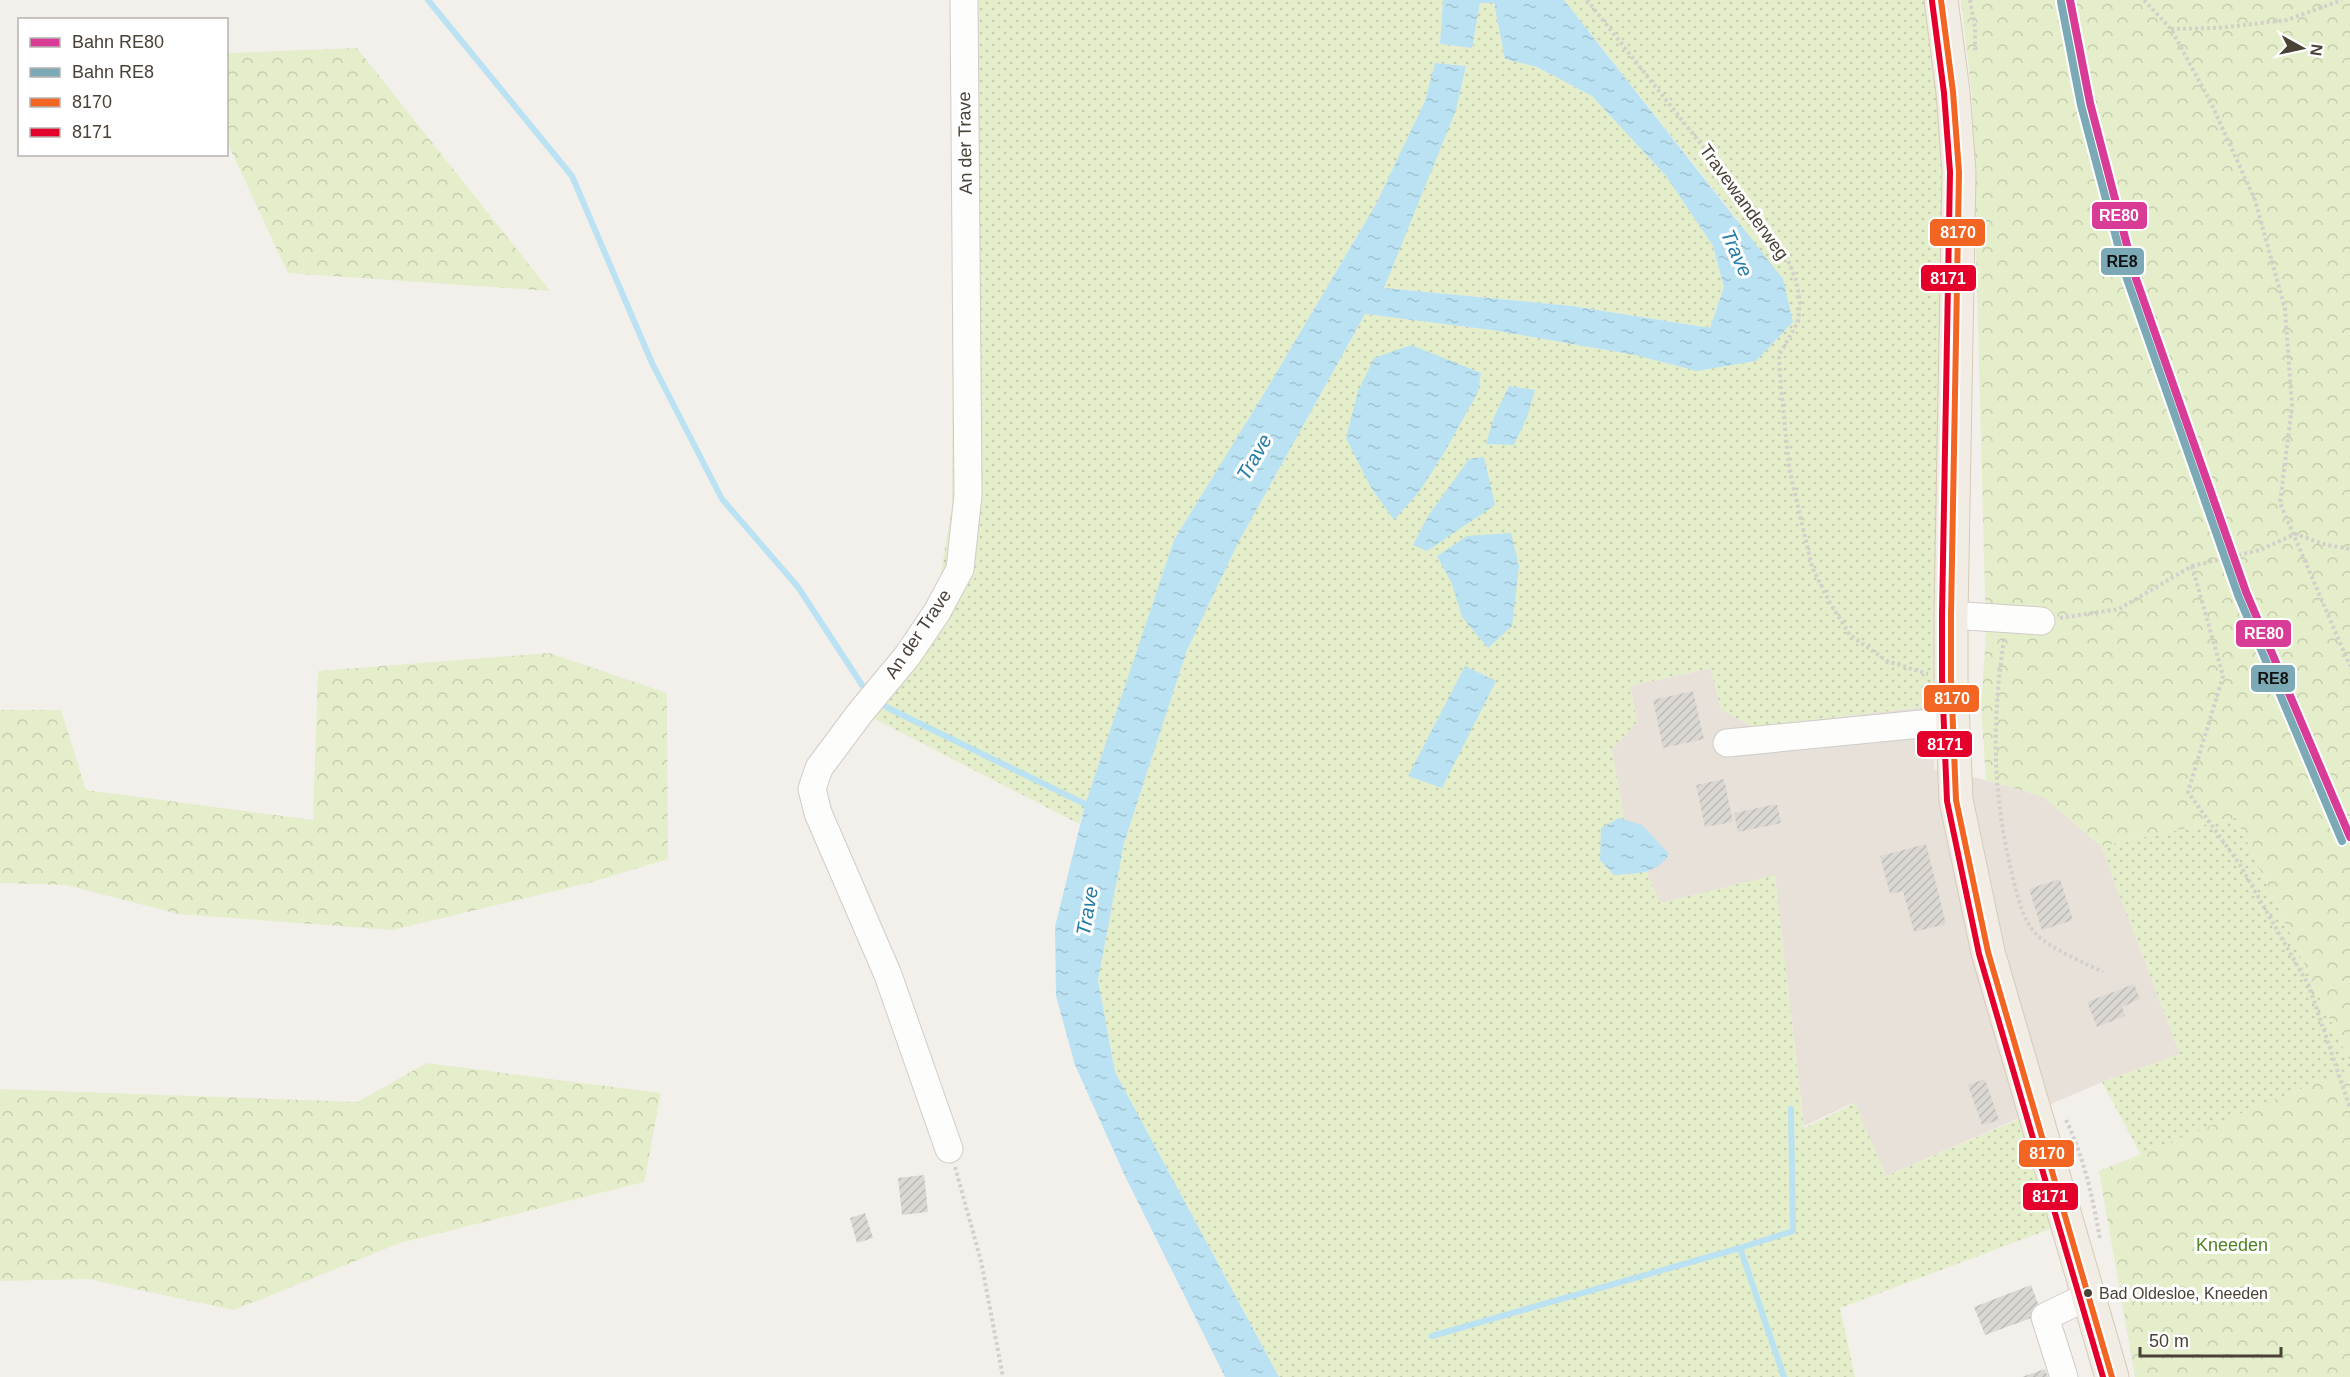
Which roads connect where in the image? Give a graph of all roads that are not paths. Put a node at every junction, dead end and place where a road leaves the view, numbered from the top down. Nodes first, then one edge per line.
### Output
1 (964, 0) edge
2 (1941, 0) edge
3 (1951, 615) junction
4 (2041, 621) road end
5 (1952, 721) junction
6 (1727, 743) dead end
7 (950, 1149) road end
8 (2088, 1296) junction
9 (2064, 1377) edge
10 (2112, 1377) edge

1 - 7 street, An der Trave
2 - 3 main road
3 - 4 street
3 - 5 main road
5 - 6 street
5 - 8 main road
8 - 9 street
8 - 10 main road

